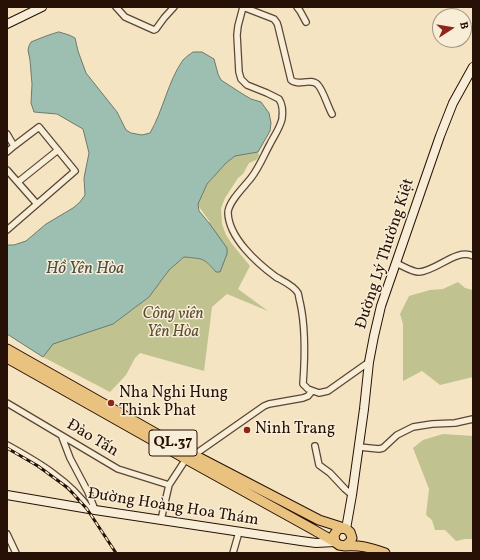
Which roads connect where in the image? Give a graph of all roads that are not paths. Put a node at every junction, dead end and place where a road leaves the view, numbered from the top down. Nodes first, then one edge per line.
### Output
1 (42, 7) edge
2 (116, 7) edge
3 (174, 7) edge
4 (243, 7) edge
5 (297, 7) edge
6 (306, 22) dead end
7 (7, 24) edge
8 (473, 67) edge
9 (332, 114) dead end
10 (7, 134) edge
11 (14, 146) junction
12 (58, 150) junction
13 (7, 152) edge
14 (7, 170) edge
15 (18, 182) junction
16 (38, 204) junction
17 (7, 230) edge
18 (473, 252) edge
19 (463, 254) junction
20 (473, 256) edge
21 (396, 263) junction
22 (7, 349) edge
23 (7, 358) edge
24 (369, 362) junction
25 (312, 391) junction
26 (7, 403) edge
27 (473, 419) edge
28 (62, 436) junction
29 (7, 445) edge
30 (315, 446) dead end
31 (359, 448) junction
32 (190, 457) junction
33 (169, 485) junction
34 (7, 495) edge
35 (352, 495) junction
36 (93, 510) junction
37 (161, 520) junction
38 (347, 530) junction
39 (239, 532) junction
40 (7, 534) edge
41 (365, 546) junction
42 (339, 547) edge
43 (16, 553) edge
44 (233, 553) edge
45 (385, 553) edge

1 - 7 main road
2 - 3 street
4 - 9 street
4 - 25 street
5 - 6 street
8 - 21 main road, Đường Lý Thường Kiệt
10 - 11 street
11 - 12 street
11 - 13 street
12 - 15 street
12 - 16 street
14 - 15 street
15 - 16 street
16 - 17 street
18 - 19 street
19 - 20 street
19 - 21 street
21 - 24 main road, Đường Lý Thường Kiệt
22 - 32 main road, QL.37
23 - 32 main road, QL.37
24 - 25 street
24 - 31 main road, Đường Lý Thường Kiệt
25 - 32 street
26 - 28 street, Đào Tấn
27 - 31 street
28 - 33 street, Đào Tấn
28 - 36 street
29 - 36 street
30 - 35 street
31 - 35 main road, Đường Lý Thường Kiệt
32 - 33 street
32 - 38 main road, QL.37
32 - 42 main road, QL.37
33 - 37 street
34 - 36 main road, Đường Hoàng Hoa Thám
35 - 38 main road, Đường Lý Thường Kiệt
36 - 37 main road, Đường Hoàng Hoa Thám
37 - 39 main road, Đường Hoàng Hoa Thám
38 - 41 main road, QL.37
38 - 42 main road
38 - 42 main road
39 - 42 main road, Đường Hoàng Hoa Thám
39 - 44 street
40 - 43 street
41 - 42 main road, QL.37
41 - 45 main road, QL.37

